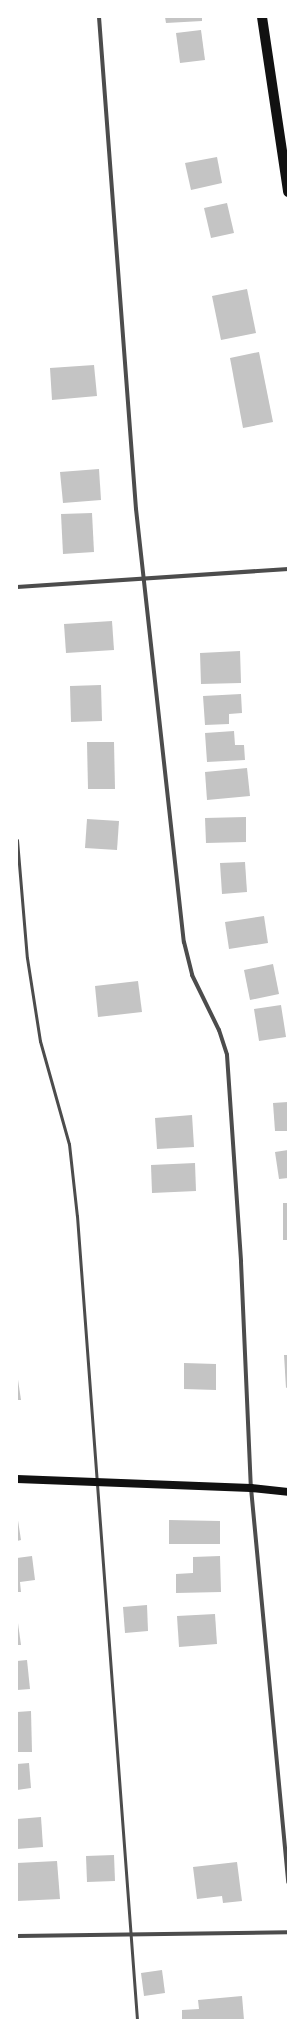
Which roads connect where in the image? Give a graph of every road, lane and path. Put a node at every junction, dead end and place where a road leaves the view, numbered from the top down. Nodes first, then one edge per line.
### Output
1 (99, 17) edge
2 (262, 17) edge
3 (288, 192) edge
4 (288, 569) edge
5 (144, 580) junction
6 (17, 587) edge
7 (17, 840) edge
8 (17, 1479) edge
9 (98, 1480) junction
10 (251, 1488) junction
11 (288, 1492) edge
12 (288, 1882) edge
13 (288, 1932) edge
14 (130, 1934) junction
15 (17, 1936) edge
16 (137, 2020) edge

1 - 5 street
2 - 3 main road
4 - 5 street
5 - 6 street
5 - 10 street
7 - 9 lane
8 - 9 main road
9 - 10 main road
9 - 14 lane
10 - 11 main road
10 - 12 street
13 - 14 street
14 - 15 street
14 - 16 lane

